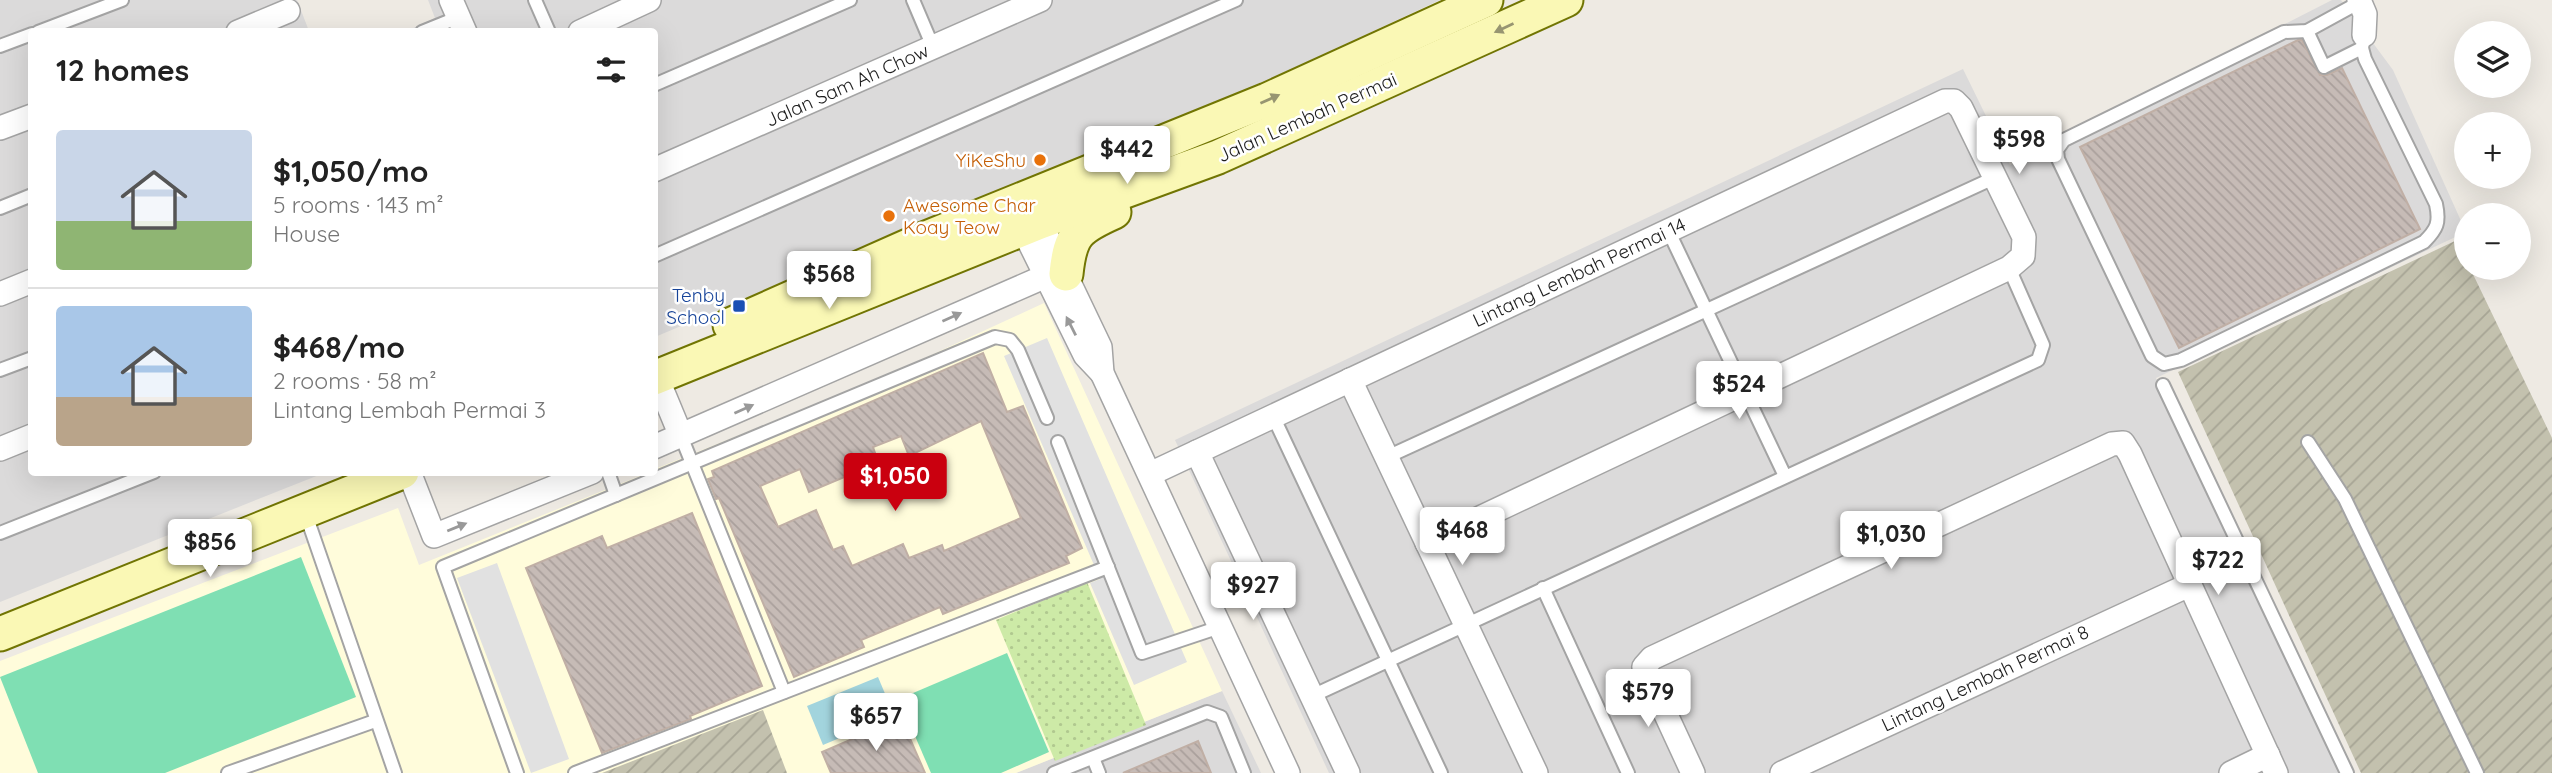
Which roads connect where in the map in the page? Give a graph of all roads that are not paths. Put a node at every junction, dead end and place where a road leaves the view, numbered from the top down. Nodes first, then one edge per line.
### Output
1 (122, 0) edge
2 (535, 0) edge
3 (649, 0) edge
4 (850, 0) edge
5 (912, 0) edge
6 (1040, 0) edge
7 (1236, 0) edge
8 (1486, 0) edge
9 (1566, 0) edge
10 (2359, 1) edge
11 (618, 6) edge
12 (289, 14) edge
13 (458, 16) edge
14 (48, 28) edge
15 (249, 28) edge
16 (431, 28) edge
17 (547, 28) edge
18 (586, 28) edge
19 (2307, 30) junction
20 (28, 36) edge
21 (2363, 42) junction
22 (0, 46) edge
23 (933, 47) junction
24 (658, 83) edge
25 (28, 118) edge
26 (0, 128) edge
27 (1218, 157) junction
28 (658, 168) edge
29 (1996, 177) junction
30 (28, 197) edge
31 (0, 208) edge
32 (1025, 213) junction
33 (1668, 230) junction
34 (658, 254) edge
35 (2016, 262) junction
36 (1056, 275) junction
37 (28, 283) edge
38 (0, 294) edge
39 (1706, 310) junction
40 (28, 360) edge
41 (0, 370) edge
42 (658, 371) edge
43 (658, 379) edge
44 (1350, 380) junction
45 (2163, 385) dead end
46 (1746, 394) junction
47 (1273, 416) junction
48 (1047, 418) dead end
49 (681, 436) junction
50 (28, 438) edge
51 (1058, 442) dead end
52 (2308, 442) dead end
53 (658, 445) edge
54 (0, 449) edge
55 (1197, 452) junction
56 (1387, 457) junction
57 (691, 463) junction
58 (1150, 474) junction
59 (144, 476) edge
60 (392, 476) edge
61 (411, 476) edge
62 (582, 476) edge
63 (609, 476) edge
64 (1785, 476) junction
65 (616, 495) junction
66 (305, 512) junction
67 (0, 533) edge
68 (1427, 543) junction
69 (1108, 567) junction
70 (2189, 585) junction
71 (1543, 588) junction
72 (1465, 625) junction
73 (1220, 627) junction
74 (0, 634) edge
75 (1386, 662) junction
76 (784, 692) junction
77 (1312, 696) junction
78 (375, 721) junction
79 (1093, 758) junction
80 (2272, 764) edge
81 (228, 773) edge
82 (395, 773) edge
83 (517, 773) edge
84 (575, 773) edge
85 (1054, 773) edge
86 (1099, 773) edge
87 (1244, 773) edge
88 (1288, 773) edge
89 (1348, 773) edge
90 (1441, 773) edge
91 (1536, 773) edge
92 (1628, 773) edge
93 (1693, 773) edge
94 (1782, 773) edge
95 (2231, 773) edge
96 (2347, 773) edge
97 (2477, 773) edge

1 - 14 lane
2 - 17 lane
3 - 11 street
4 - 24 lane
5 - 23 lane
6 - 23 street, Jalan Sam Ah Chow
7 - 34 lane
32 -> 8 main road, Jalan Lembah Permai
9 -> 27 main road, Jalan Lembah Permai
10 - 19 lane
10 - 21 street
11 - 18 street
12 - 15 street
13 - 16 lane
19 - 21 lane
19 - 21 lane
20 - 22 lane
23 - 28 street, Jalan Sam Ah Chow
25 - 26 street
27 - 32 main road, Jalan Lembah Permai
27 - 36 main road
29 - 33 street, Lintang Lembah Permai 14
29 - 35 street
29 - 39 lane
30 - 31 lane
32 - 36 street
32 - 42 main road, Jalan Lembah Permai
33 - 39 lane
33 - 44 street, Lintang Lembah Permai 14
35 - 46 street
35 - 64 lane
49 -> 36 street
36 - 58 street
37 - 38 street
39 - 46 lane
39 - 56 lane
40 - 41 lane
43 - 49 street
44 - 47 street, Lintang Lembah Permai 14
44 - 56 street
45 - 96 lane
46 - 64 lane
46 - 68 street
47 - 55 street, Lintang Lembah Permai 14
47 - 75 lane
48 - 57 lane
49 - 53 street
49 - 57 lane
50 - 54 street
51 - 69 lane
52 - 97 lane
55 - 58 street, Lintang Lembah Permai 14
55 - 77 street
56 - 68 street
57 - 65 lane
57 - 76 lane
58 - 73 street
59 - 67 lane
60 - 66 main road
61 -> 62 street
63 - 65 lane
64 - 71 lane
65 - 83 lane
66 - 74 main road
66 - 78 lane
68 - 72 street
69 - 73 lane
69 - 76 lane
70 - 80 street
70 - 93 street
70 - 94 street, Lintang Lembah Permai 8
71 - 72 lane
71 - 92 lane
72 - 75 lane
72 - 91 street
73 - 88 street
75 - 77 lane
75 - 90 lane
76 - 84 lane
77 - 89 street
78 - 81 lane
78 - 82 lane
79 - 85 lane
79 - 86 lane
79 - 87 lane
80 - 95 street

